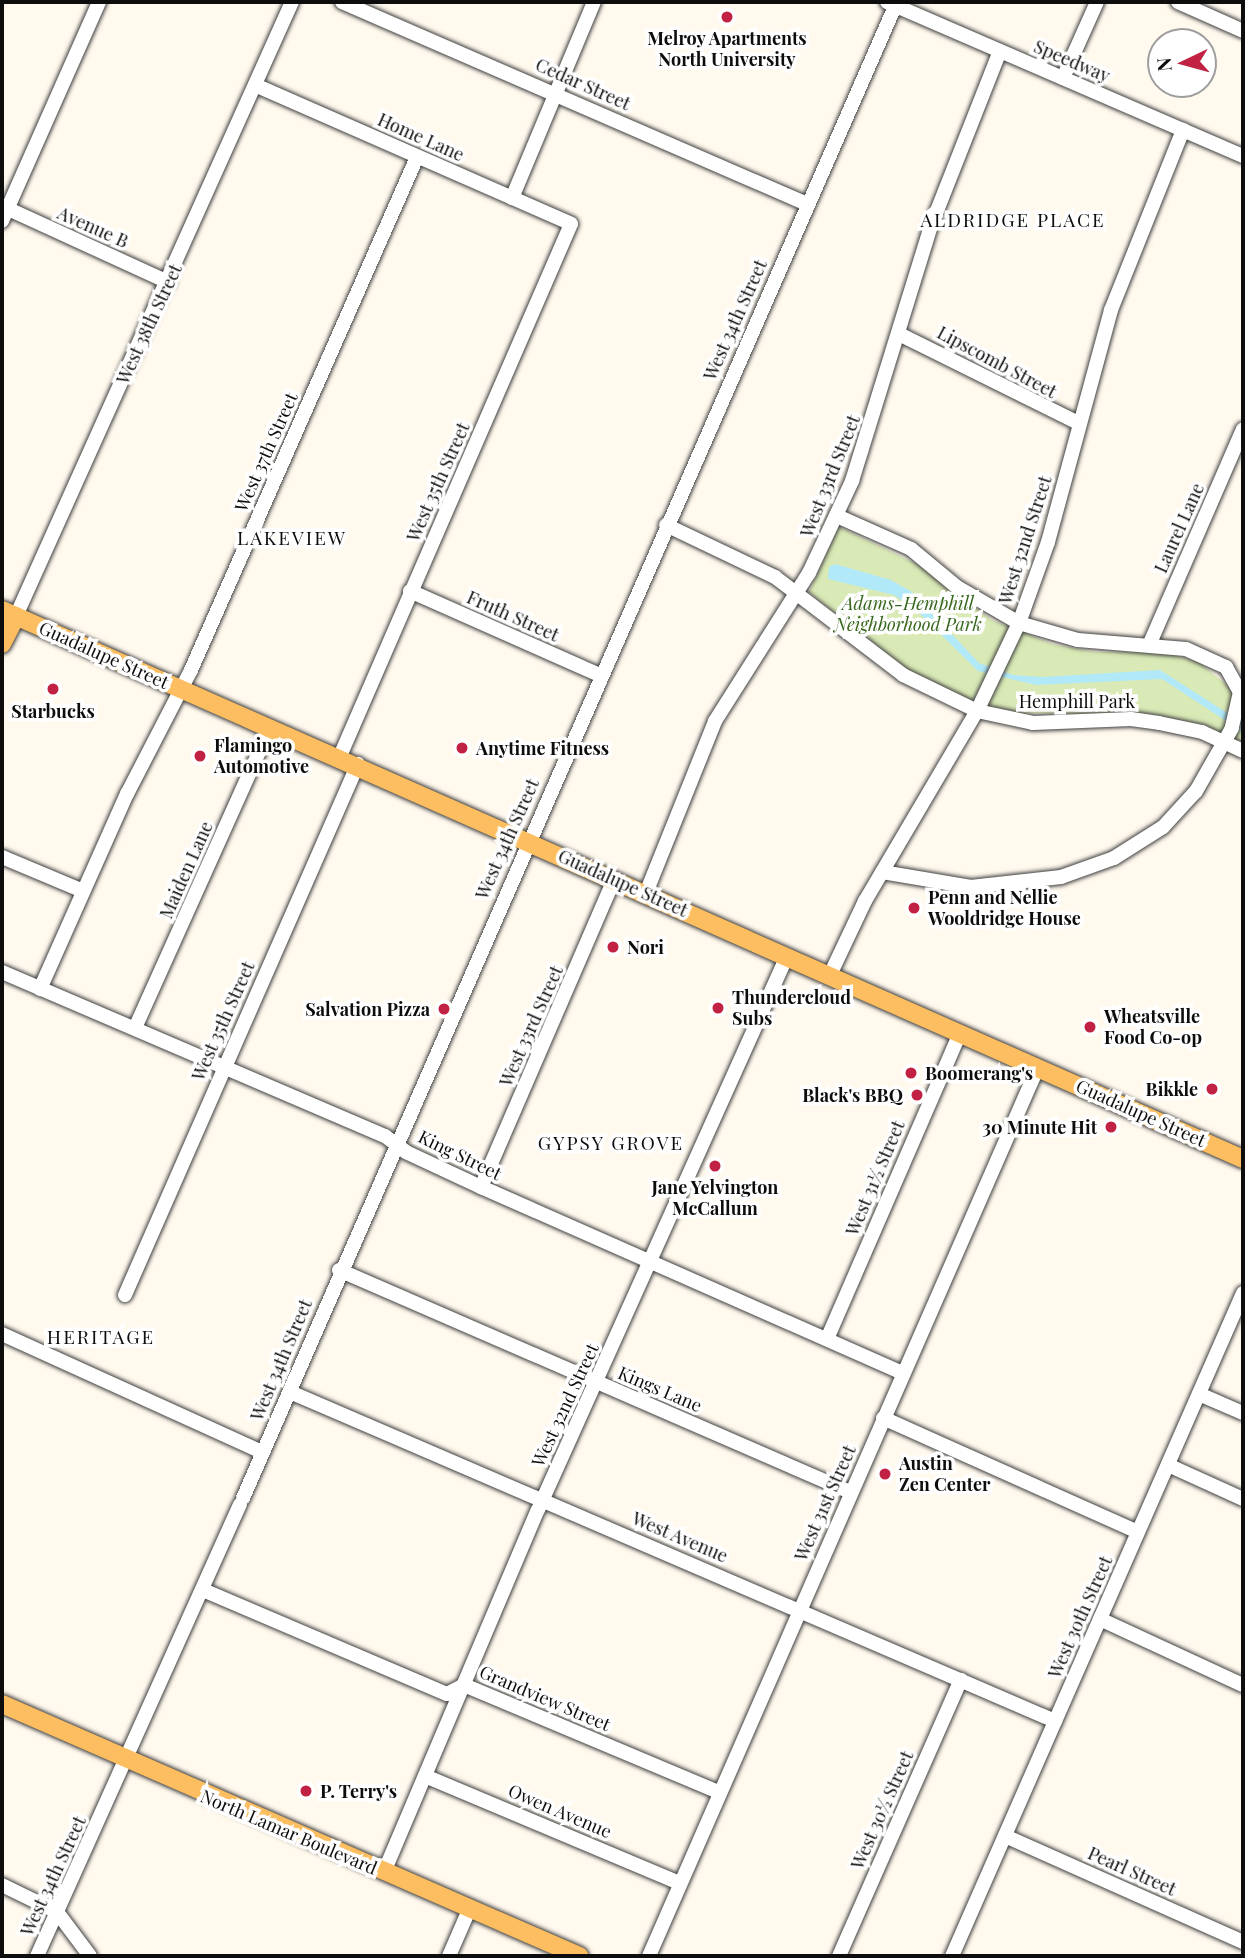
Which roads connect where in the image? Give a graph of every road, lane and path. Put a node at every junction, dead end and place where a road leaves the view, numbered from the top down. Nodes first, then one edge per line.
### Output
1 (99, 2) edge
2 (292, 2) edge
3 (342, 2) edge
4 (594, 2) edge
5 (1097, 2) edge
6 (1178, 2) edge
7 (890, 4) edge
8 (1243, 31) edge
9 (1000, 51) junction
10 (1063, 78) junction
11 (255, 85) junction
12 (556, 93) junction
13 (1183, 130) junction
14 (1243, 156) edge
15 (417, 157) junction
16 (512, 198) junction
17 (807, 204) junction
18 (4, 212) edge
19 (571, 224) joint
20 (168, 282) junction
21 (899, 334) junction
22 (1078, 423) junction
23 (1243, 429) edge
24 (837, 516) junction
25 (667, 525) junction
26 (411, 591) junction
27 (798, 593) junction
28 (9, 613) edge
29 (1019, 623) junction
30 (1150, 643) junction
31 (2, 644) edge
32 (600, 675) junction
33 (178, 688) junction
34 (977, 711) junction
35 (1235, 720) edge
36 (270, 727) junction
37 (1243, 751) edge
38 (340, 756) junction
39 (358, 764) junction
40 (527, 840) junction
41 (2, 857) edge
42 (882, 872) junction
43 (614, 879) junction
44 (83, 891) junction
45 (646, 893) junction
46 (787, 956) junction
47 (2, 972) edge
48 (830, 975) junction
49 (40, 989) junction
50 (135, 1028) junction
51 (960, 1033) junction
52 (224, 1065) junction
53 (1038, 1067) junction
54 (396, 1141) junction
55 (1243, 1159) edge
56 (481, 1187) junction
57 (652, 1263) junction
58 (339, 1270) junction
59 (1243, 1293) edge
60 (125, 1295) dead end
61 (2, 1334) edge
62 (827, 1339) junction
63 (903, 1373) junction
64 (597, 1383) junction
65 (290, 1392) junction
66 (1199, 1394) junction
67 (1243, 1413) edge
68 (883, 1418) junction
69 (262, 1452) junction
70 (1168, 1465) junction
71 (850, 1492) junction
72 (1243, 1499) edge
73 (543, 1500) junction
74 (1138, 1532) junction
75 (203, 1590) junction
76 (799, 1608) junction
77 (1100, 1619) junction
78 (961, 1680) junction
79 (464, 1685) junction
80 (1243, 1685) edge
81 (2, 1704) edge
82 (1055, 1721) junction
83 (128, 1762) junction
84 (425, 1776) junction
85 (719, 1792) junction
86 (1005, 1836) junction
87 (384, 1872) junction
88 (679, 1883) junction
89 (2, 1885) edge
90 (469, 1910) junction
91 (57, 1912) junction
92 (1243, 1942) edge
93 (39, 1956) edge
94 (90, 1956) edge
95 (449, 1956) edge
96 (579, 1956) edge
97 (649, 1956) edge
98 (839, 1956) edge
99 (953, 1956) edge

1 - 18 street
2 - 11 street, West 38th Street
3 - 12 street, Cedar Street
4 - 12 street
5 - 10 street
6 - 8 street
7 - 9 street, Speedway
7 - 17 street, West 34th Street
9 - 10 street, Speedway
9 - 21 street, West 33rd Street
10 - 13 street, Speedway
11 - 15 street, Home Lane
11 - 20 street, West 38th Street
12 - 16 street
12 - 17 street, Cedar Street
13 - 14 street, Speedway
13 - 22 street, West 32nd Street
15 - 16 street, Home Lane
15 - 33 street, West 37th Street
16 - 19 street, Home Lane
17 - 25 street, West 34th Street
18 - 20 street, Avenue B
19 - 26 street, West 35th Street
20 - 28 street, West 38th Street
21 - 22 street, Lipscomb Street
21 - 24 street, West 33rd Street
22 - 29 street, West 32nd Street
23 - 30 street, Laurel Lane
24 - 27 street, West 33rd Street
24 - 29 street
25 - 27 street, Hemphill Park
25 - 32 street, West 34th Street
26 - 32 street, Fruth Street
26 - 38 street, West 35th Street
27 - 34 street, Hemphill Park
27 - 45 street, West 33rd Street
28 - 31 main road, West 38th Street
28 - 33 main road, Guadalupe Street
29 - 30 street
29 - 34 street, West 32nd Street
30 - 35 street
32 - 40 street, West 34th Street
33 - 36 main road, Guadalupe Street
33 - 44 street, West 37th Street
34 - 35 street, Hemphill Park
34 - 42 street, West 32nd Street
35 - 37 street, Hemphill Park
35 - 42 street
36 - 38 main road, Guadalupe Street
36 - 50 street, Maiden Lane
38 - 39 main road, Guadalupe Street
39 - 40 main road, Guadalupe Street
39 - 52 street, West 35th Street
40 - 43 main road, Guadalupe Street
40 - 54 street, West 34th Street
41 - 44 street
42 - 48 street, West 32nd Street
43 - 45 main road, Guadalupe Street
43 - 56 street, West 33rd Street
44 - 49 street, West 37th Street
45 - 46 main road, Guadalupe Street
46 - 48 main road, Guadalupe Street
46 - 57 street, West 32nd Street
47 - 49 street, King Street
48 - 51 main road, Guadalupe Street
49 - 50 street, King Street
50 - 52 street, King Street
51 - 53 main road, Guadalupe Street
51 - 62 street, West 31½ Street
52 - 54 street, King Street
52 - 60 street, West 35th Street
53 - 55 main road, Guadalupe Street
53 - 63 street, West 31st Street
54 - 56 street, King Street
54 - 58 street, West 34th Street
56 - 57 street, King Street
57 - 62 street, King Street
57 - 64 street, West 32nd Street
58 - 64 street, Kings Lane
58 - 65 street, West 34th Street
59 - 66 street, West 30th Street
61 - 69 street
62 - 63 street, King Street
63 - 68 street, West 31st Street
64 - 71 street, Kings Lane
64 - 73 street, West 32nd Street
65 - 69 street, West 34th Street
65 - 73 street, West Avenue
66 - 67 street
66 - 70 street, West 30th Street
68 - 71 street, West 31st Street
68 - 74 street
69 - 75 street, West 34th Street
70 - 72 street
70 - 74 street, West 30th Street
71 - 76 street, West 31st Street
73 - 76 street, West Avenue
73 - 79 street, West 32nd Street
74 - 77 street, West 30th Street
75 - 79 street, Grandview Street
75 - 83 street, West 34th Street
76 - 78 street, West Avenue
76 - 85 street, West 31st Street
77 - 80 street
77 - 82 street, West 30th Street
78 - 82 street, West Avenue
78 - 98 street, West 30½ Street
79 - 84 street, West 32nd Street
79 - 85 street, Grandview Street
81 - 83 main road, North Lamar Boulevard
82 - 86 street, West 30th Street
83 - 87 main road, North Lamar Boulevard
83 - 91 street, West 34th Street
84 - 87 street, West 32nd Street
84 - 88 street, Owen Avenue
85 - 88 street, West 31st Street
86 - 92 street, Pearl Street
86 - 99 street, West 30th Street
87 - 90 main road, North Lamar Boulevard
88 - 97 street, West 31st Street
89 - 91 street
90 - 95 street
90 - 96 main road, North Lamar Boulevard
91 - 93 street, West 34th Street
91 - 94 street

